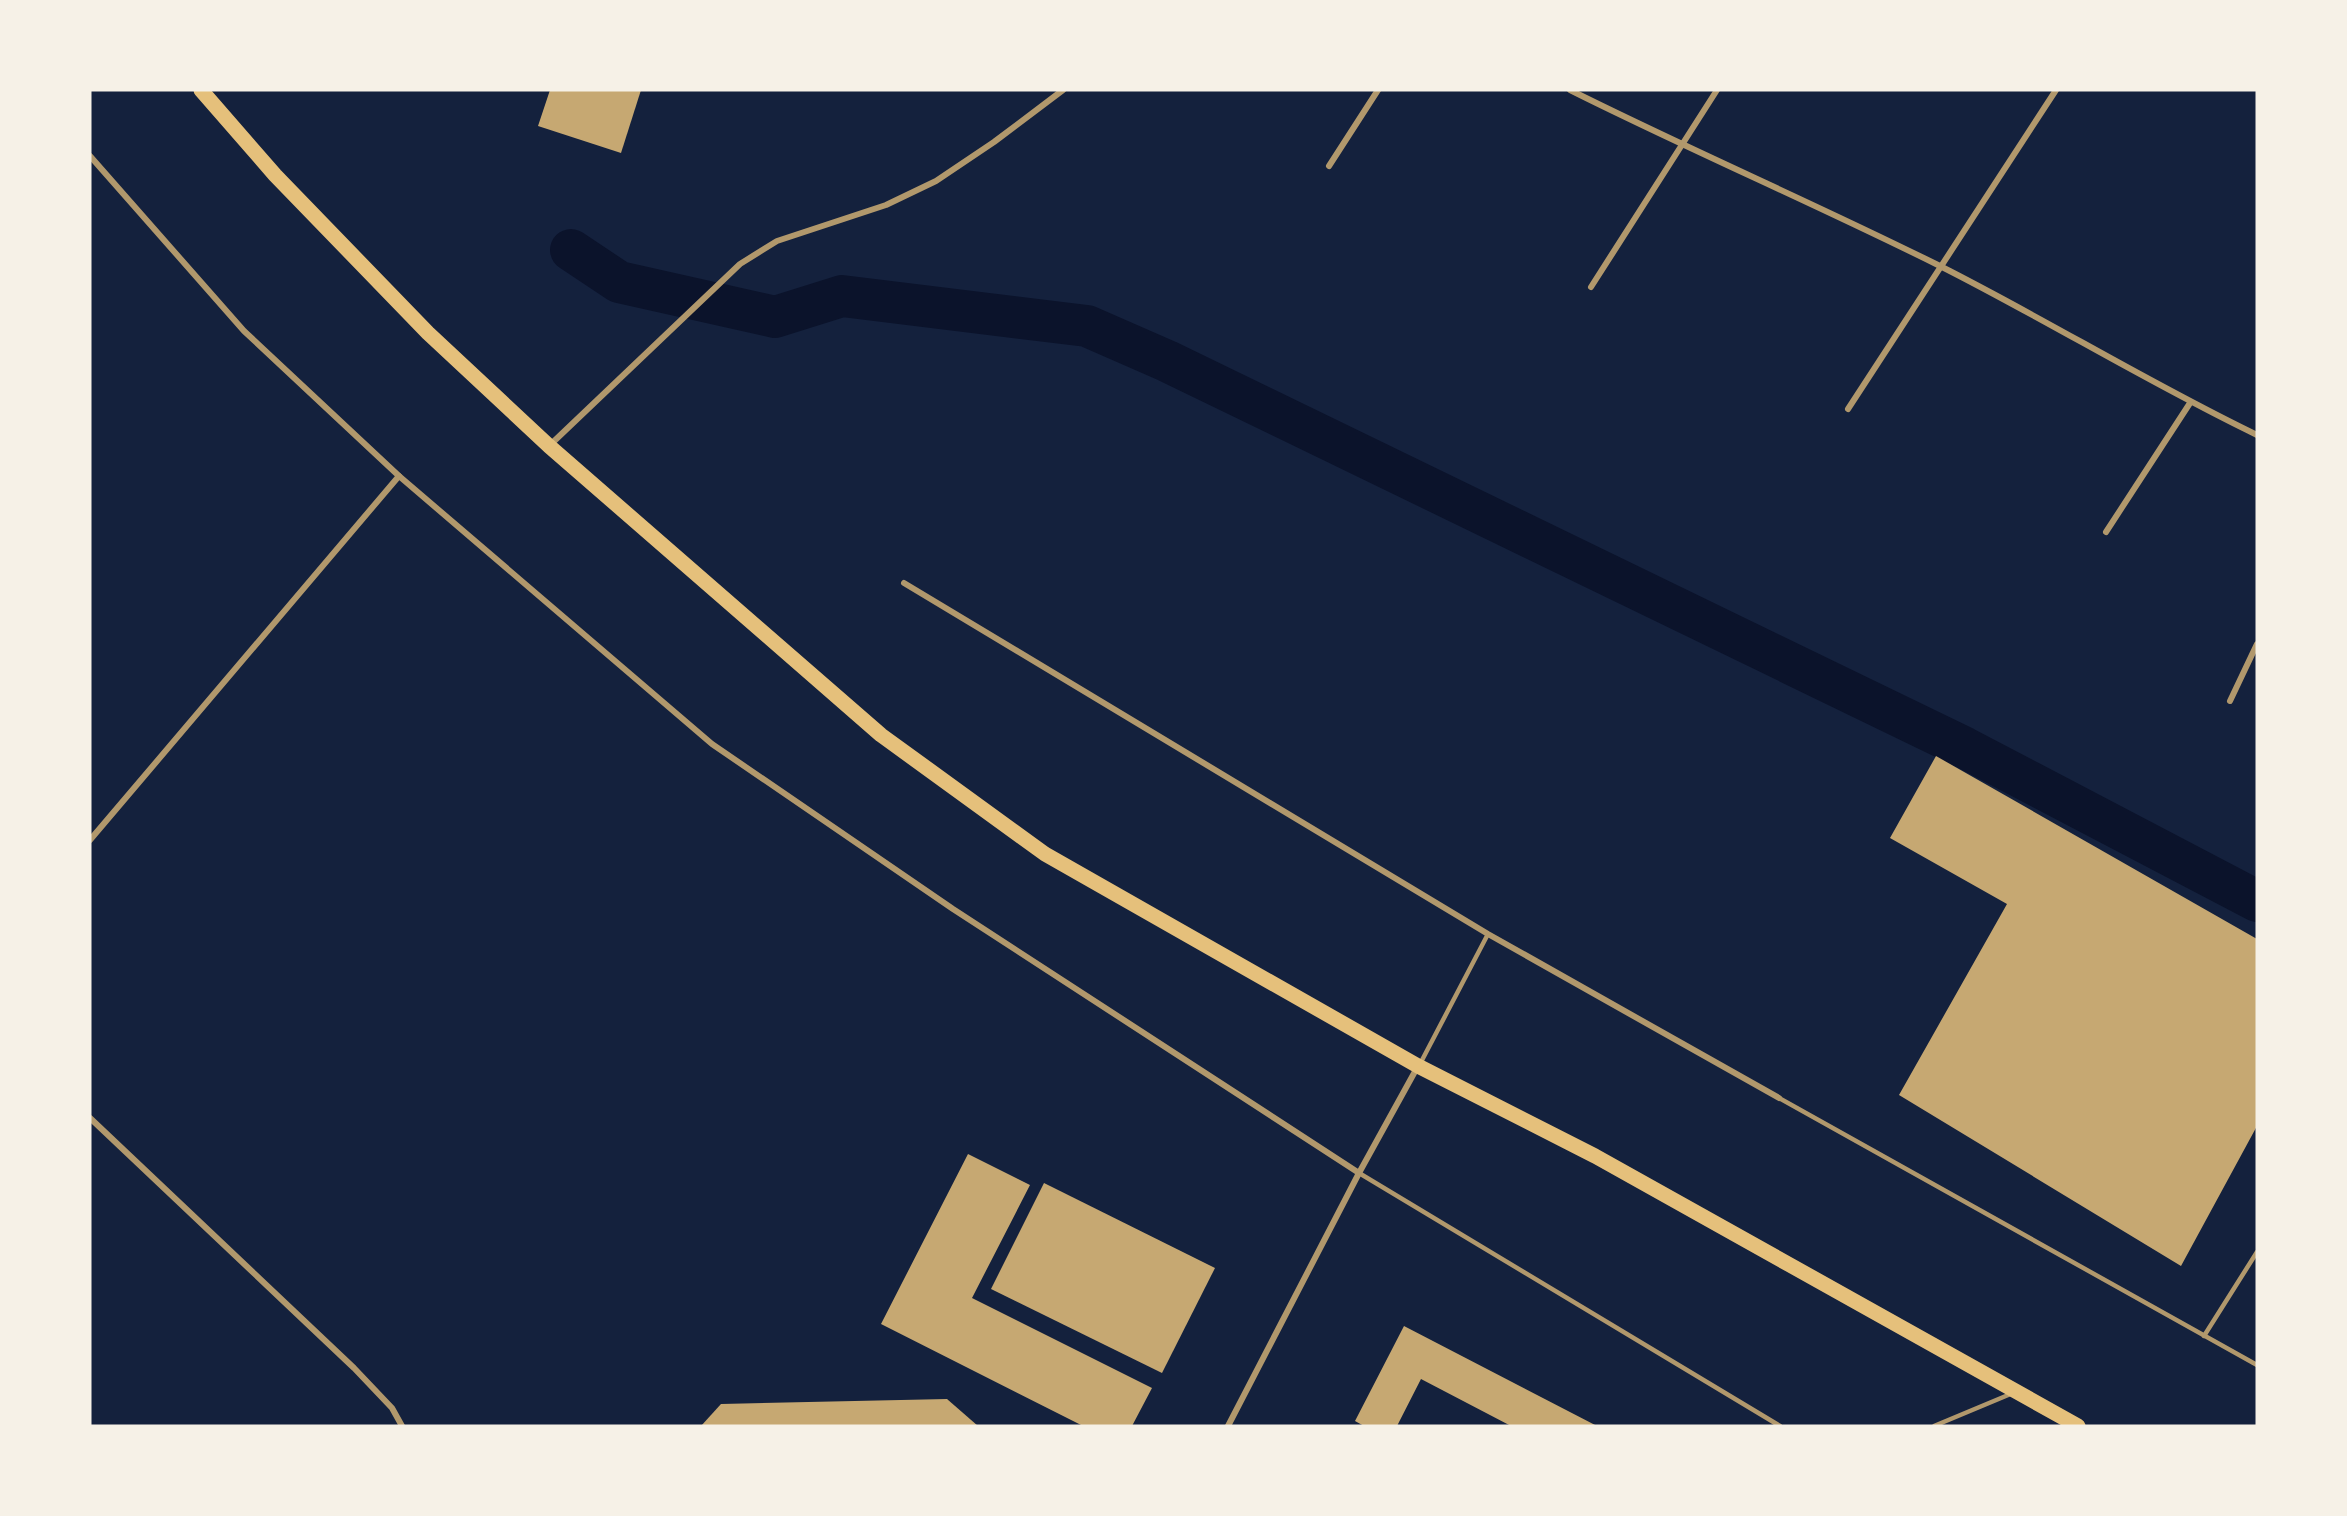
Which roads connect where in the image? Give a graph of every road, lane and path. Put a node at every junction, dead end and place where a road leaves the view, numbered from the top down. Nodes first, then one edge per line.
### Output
1 (201, 90) edge
2 (1063, 90) edge
3 (1378, 90) edge
4 (1570, 90) edge
5 (1717, 90) edge
6 (2056, 90) edge
7 (1682, 146) junction
8 (90, 156) edge
9 (1329, 166) dead end
10 (1940, 266) junction
11 (1591, 287) dead end
12 (2190, 403) junction
13 (1848, 409) dead end
14 (2257, 435) edge
15 (549, 446) junction
16 (399, 476) junction
17 (2106, 532) dead end
18 (904, 583) dead end
19 (2257, 644) edge
20 (2230, 701) dead end
21 (90, 840) edge
22 (1488, 934) junction
23 (1418, 1066) junction
24 (1779, 1098) joint
25 (90, 1118) edge
26 (1359, 1173) junction
27 (2257, 1252) edge
28 (2204, 1336) junction
29 (2257, 1365) edge
30 (2016, 1392) junction
31 (402, 1426) edge
32 (1228, 1426) edge
33 (1780, 1426) edge
34 (1934, 1426) edge
35 (2078, 1426) edge

1 - 15 main road
2 - 15 street
3 - 9 street
4 - 7 street
5 - 7 street
6 - 10 street
7 - 10 street
7 - 11 street
8 - 16 street
10 - 12 street
10 - 13 street
12 - 14 street
12 - 17 street
15 - 23 main road
16 - 21 street
16 - 26 street
18 - 22 street
19 - 20 street
22 - 23 lane
22 - 24 street
23 - 26 street
23 - 30 main road
24 - 28 lane
25 - 31 street
26 - 32 street
26 - 33 lane
27 - 28 lane
28 - 29 lane
30 - 34 lane
30 - 35 main road

